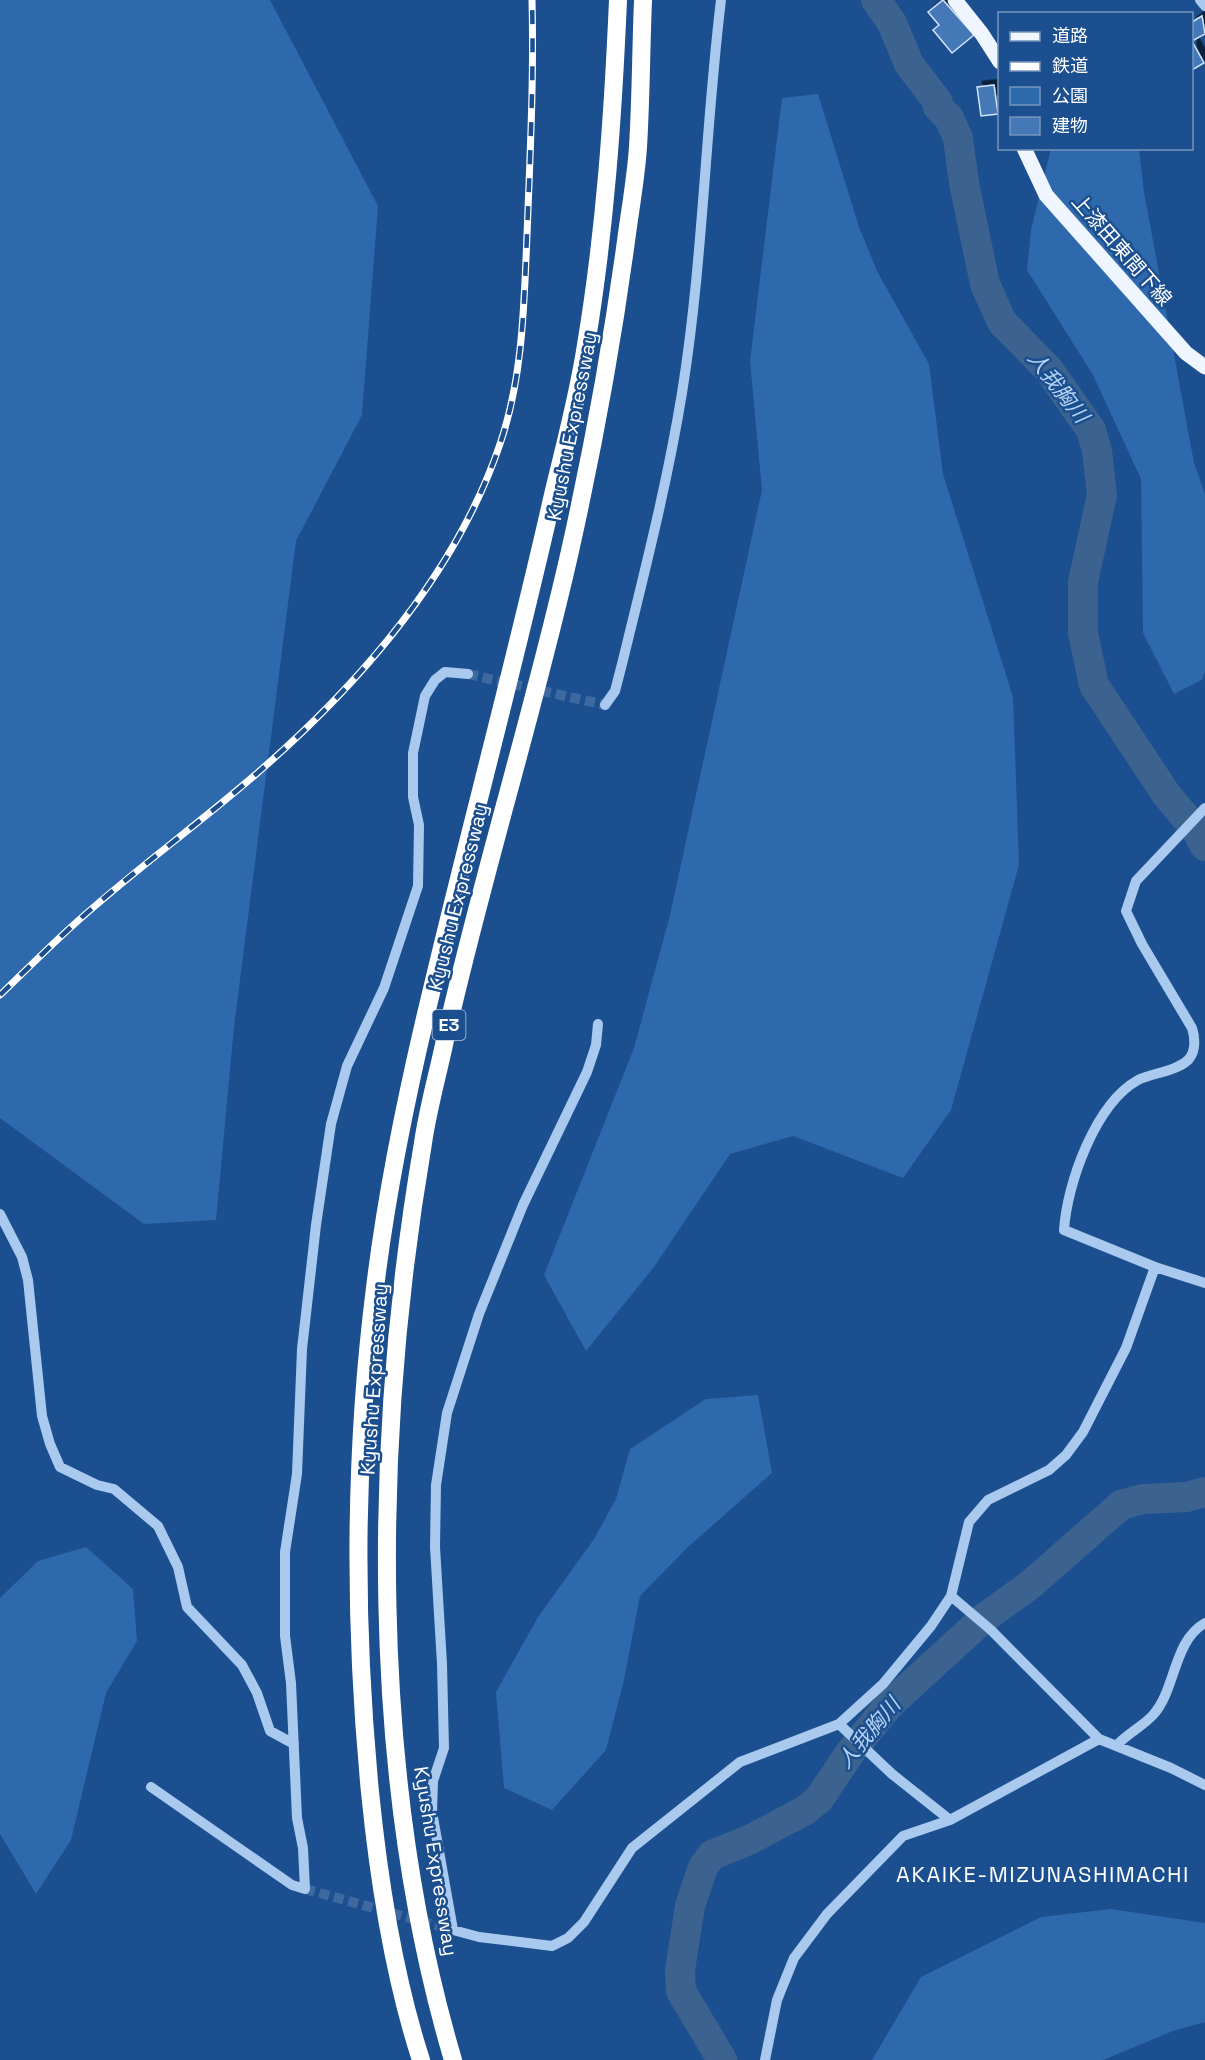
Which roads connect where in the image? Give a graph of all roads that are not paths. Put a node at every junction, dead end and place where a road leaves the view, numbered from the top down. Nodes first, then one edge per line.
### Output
1 (618, 0) edge
2 (643, 0) edge
3 (721, 0) edge
4 (955, 0) edge
5 (1200, 0) edge
6 (1205, 6) edge
7 (998, 60) edge
8 (1025, 150) edge
9 (1205, 366) edge
10 (468, 674) tunnel mouth
11 (605, 705) dead end
12 (1205, 808) edge
13 (598, 1024) dead end
14 (0, 1214) edge
15 (1155, 1267) junction
16 (1205, 1283) edge
17 (951, 1596) junction
18 (1205, 1623) edge
19 (839, 1724) junction
20 (1099, 1739) junction
21 (294, 1744) junction
22 (1116, 1745) junction
23 (1205, 1785) edge
24 (152, 1787) dead end
25 (950, 1820) junction
26 (421, 2060) edge
27 (453, 2060) edge
28 (765, 2060) edge

1 - 26 highway, Kyushu Expressway / E3
2 - 27 highway, Kyushu Expressway / E3
3 - 11 street
4 - 7 main road
5 - 6 street
8 - 9 main road, 上漆田東間下線
10 - 21 street
12 - 15 street
13 - 19 street
14 - 21 street
15 - 16 street
15 - 17 street
17 - 19 street
17 - 20 street
18 - 22 street
19 - 25 street
20 - 22 street
20 - 25 street
21 - 24 street
22 - 23 street
25 - 28 street

